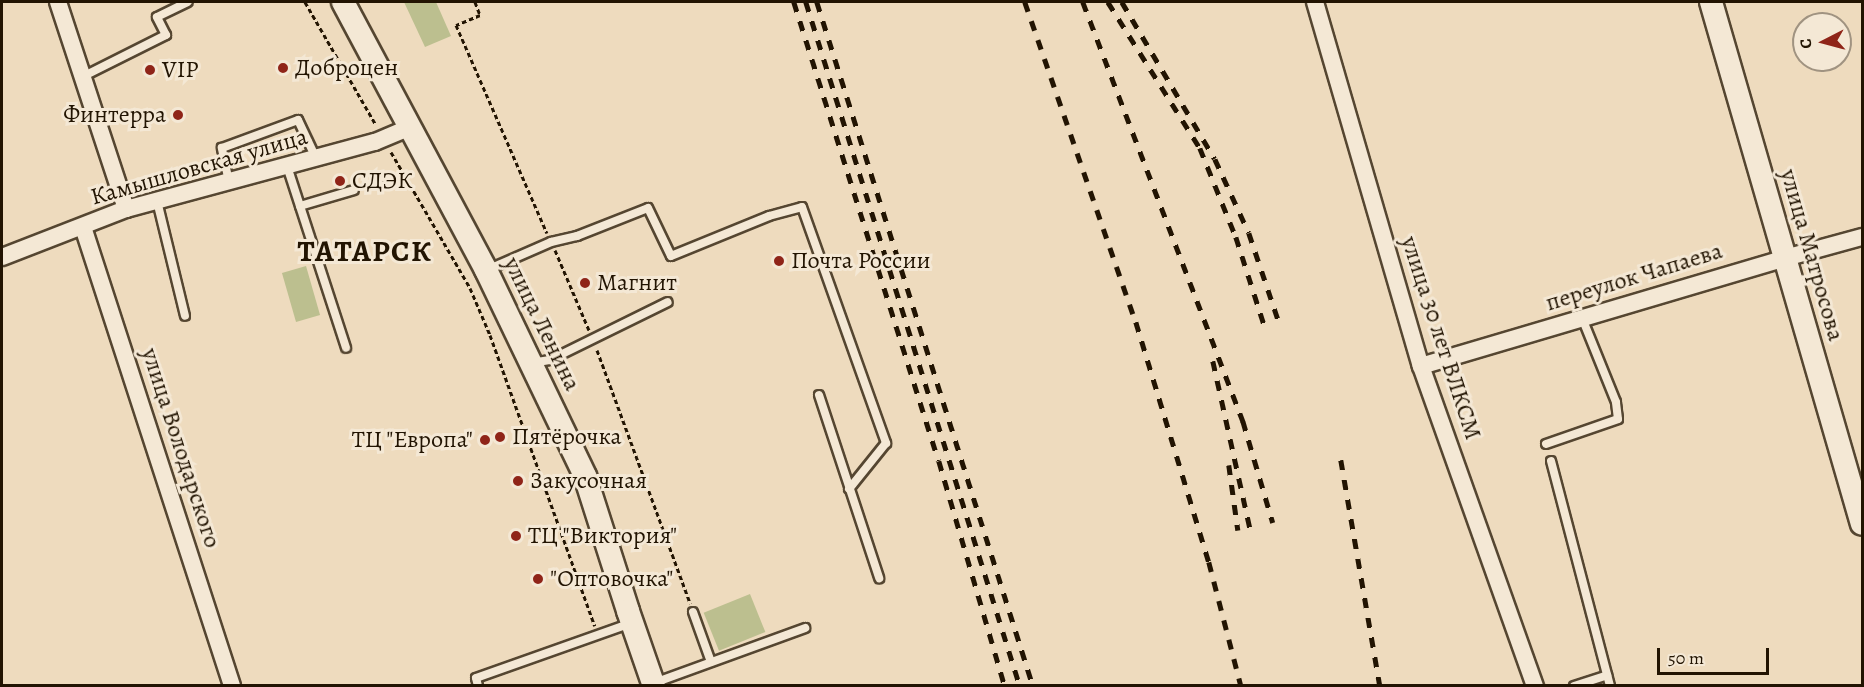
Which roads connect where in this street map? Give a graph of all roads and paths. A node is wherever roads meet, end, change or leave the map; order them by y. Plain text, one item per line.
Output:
1 (58, 2) edge
2 (188, 2) edge
3 (305, 2) edge
4 (343, 2) edge
5 (475, 2) edge
6 (1315, 2) edge
7 (1711, 2) edge
8 (82, 77) junction
9 (411, 127) junction
10 (383, 138) junction
11 (316, 158) junction
12 (287, 166) junction
13 (405, 176) junction
14 (229, 182) junction
15 (354, 190) joint
16 (157, 201) junction
17 (300, 206) junction
18 (126, 209) junction
19 (83, 226) junction
20 (1863, 237) edge
21 (551, 242) junction
22 (2, 257) edge
23 (1785, 258) junction
24 (486, 270) junction
25 (668, 302) dead end
26 (185, 316) dead end
27 (1582, 318) junction
28 (594, 340) junction
29 (346, 348) dead end
30 (531, 363) junction
31 (1421, 366) junction
32 (819, 395) dead end
33 (1546, 444) dead end
34 (1551, 461) dead end
35 (849, 489) junction
36 (1863, 524) edge
37 (879, 578) dead end
38 (693, 612) joint
39 (632, 622) junction
40 (805, 628) dead end
41 (599, 635) junction
42 (711, 662) junction
43 (1607, 675) junction
44 (654, 684) edge
45 (232, 686) edge
46 (478, 686) edge
47 (1535, 686) edge
48 (1574, 686) edge
49 (1610, 686) edge

1 - 8 street
2 - 8 lane
3 - 10 path
4 - 9 main road, улица Ленина
5 - 21 path
6 - 31 street, улица 30 лет ВЛКСМ
7 - 23 main road, улица Матросова
8 - 18 street
9 - 10 street, Камышловская улица
9 - 24 main road, улица Ленина
10 - 11 street, Камышловская улица
10 - 13 path
11 - 12 street, Камышловская улица
11 - 14 lane
12 - 14 street, Камышловская улица
12 - 17 lane
13 - 15 path
13 - 41 path
14 - 16 street, Камышловская улица
15 - 17 lane
16 - 18 street, Камышловская улица
16 - 26 lane
17 - 29 lane
18 - 19 street, Камышловская улица
19 - 22 street, Камышловская улица
19 - 45 street, улица Володарского
20 - 23 street, переулок Чапаева
21 - 24 lane
21 - 28 path
21 - 35 lane
23 - 27 street, переулок Чапаева
23 - 36 main road, улица Матросова
24 - 30 main road, улица Ленина
25 - 28 lane
27 - 31 street, переулок Чапаева
27 - 33 lane
28 - 30 lane
28 - 38 path
30 - 39 main road, улица Ленина
31 - 47 street, улица 30 лет ВЛКСМ
32 - 35 lane
34 - 43 lane
35 - 37 lane
38 - 42 lane
39 - 41 lane
39 - 44 main road, улица Ленина
40 - 42 lane
41 - 46 lane
42 - 44 lane
43 - 48 lane
43 - 49 lane

